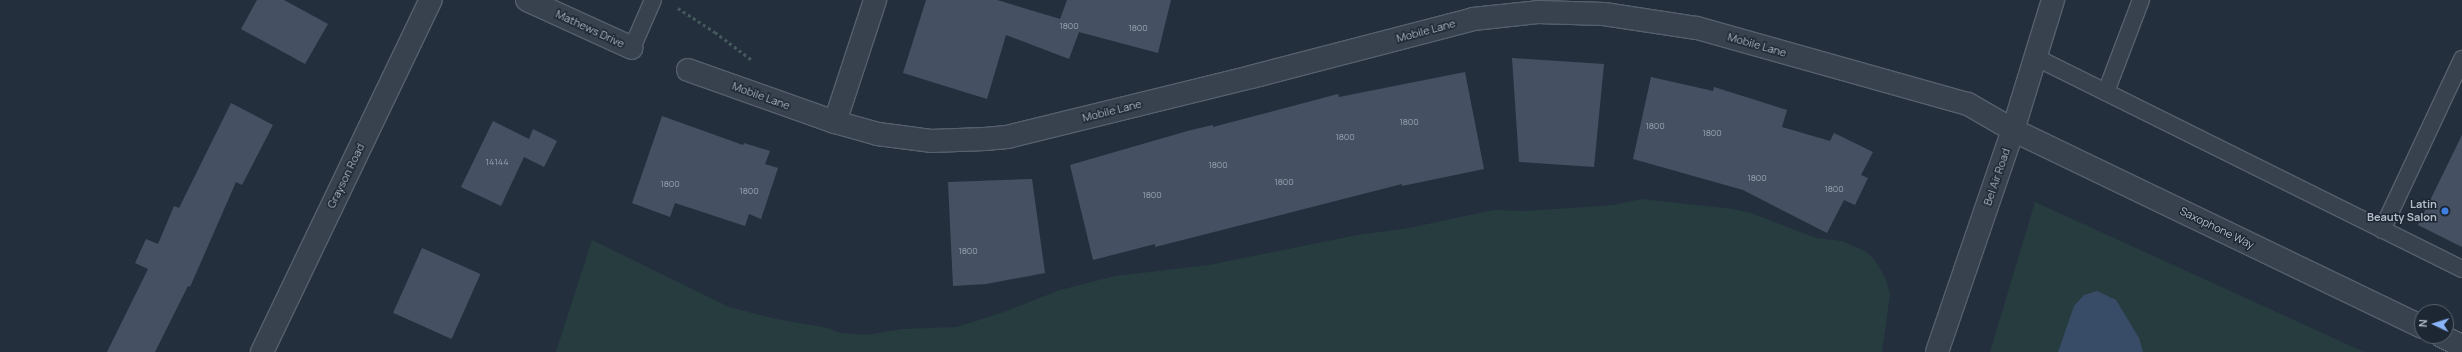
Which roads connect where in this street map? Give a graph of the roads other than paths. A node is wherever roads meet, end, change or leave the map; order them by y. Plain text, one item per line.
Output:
1 (431, 0) edge
2 (527, 0) edge
3 (874, 0) edge
4 (2053, 0) edge
5 (2142, 0) edge
6 (651, 5) edge
7 (632, 48) joint
8 (2035, 57) junction
9 (2462, 59) edge
10 (688, 70) dead end
11 (2106, 92) junction
12 (835, 122) junction
13 (2012, 130) junction
14 (2382, 230) junction
15 (2462, 269) edge
16 (2414, 323) edge
17 (262, 352) edge
18 (1937, 352) edge

1 - 17 street, Grayson Road
2 - 7 street, Mathews Drive
3 - 12 street
4 - 8 street, Bel Air Road
5 - 11 lane
6 - 7 lane
8 - 11 lane
8 - 13 street, Bel Air Road
9 - 14 lane
10 - 12 street, Mobile Lane
11 - 14 lane
12 - 13 street, Mobile Lane
13 - 16 street, Saxophone Way
13 - 18 street, Bel Air Road
14 - 15 lane

